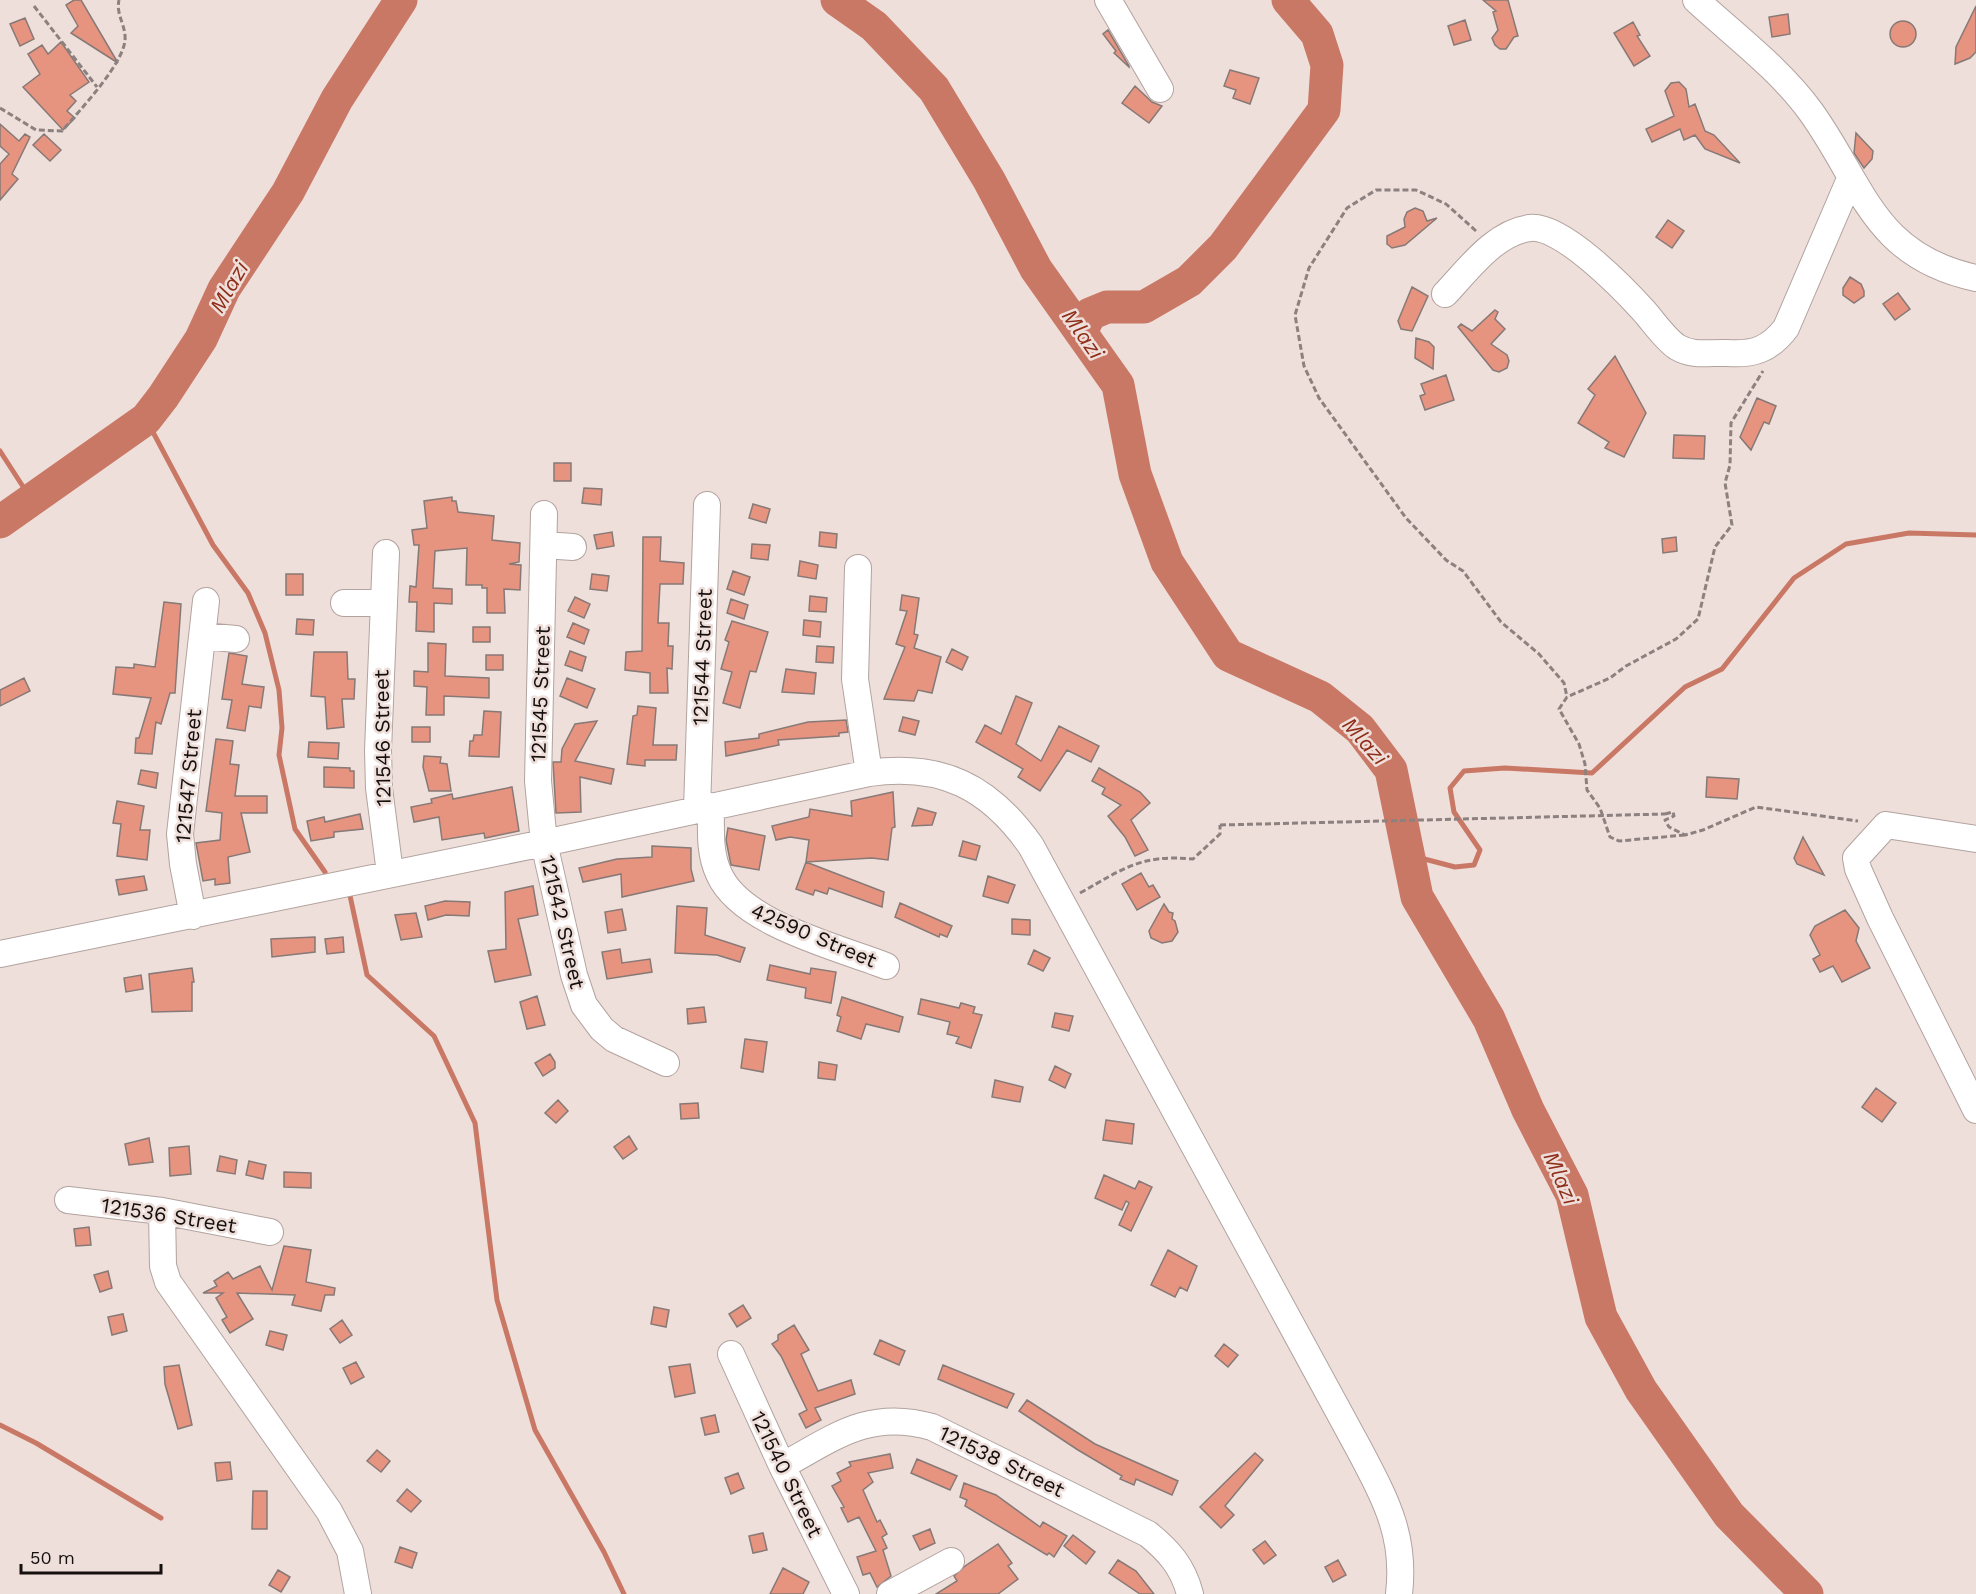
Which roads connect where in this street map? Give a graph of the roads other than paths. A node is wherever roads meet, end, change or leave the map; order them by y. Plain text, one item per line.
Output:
1 (1108, 0) edge
2 (1696, 0) edge
3 (1160, 89) dead end
4 (1850, 179) junction
5 (1976, 278) edge
6 (1445, 294) dead end
7 (707, 505) dead end
8 (544, 514) dead end
9 (544, 545) junction
10 (573, 547) dead end
11 (386, 553) dead end
12 (858, 568) dead end
13 (206, 601) dead end
14 (344, 603) dead end
15 (382, 603) junction
16 (203, 636) junction
17 (236, 639) dead end
18 (868, 773) junction
19 (704, 807) junction
20 (1976, 839) edge
21 (544, 843) junction
22 (390, 873) junction
23 (193, 916) junction
24 (0, 954) edge
25 (886, 966) dead end
26 (666, 1063) dead end
27 (1976, 1110) edge
28 (68, 1200) dead end
29 (162, 1211) junction
30 (270, 1232) dead end
31 (731, 1354) dead end
32 (782, 1466) junction
33 (951, 1561) dead end
34 (358, 1594) edge
35 (846, 1594) edge
36 (890, 1594) edge
37 (1190, 1594) edge
38 (1399, 1594) edge

1 - 3 street
2 - 4 street
4 - 5 street
4 - 6 street
7 - 19 street, 121544 Street
8 - 9 street, 121545 Street
9 - 10 street
9 - 21 street, 121545 Street
11 - 15 street, 121546 Street
12 - 18 street
13 - 16 street, 121547 Street
14 - 15 street
15 - 22 street, 121546 Street
16 - 17 street
16 - 23 street, 121547 Street
18 - 19 street
18 - 38 street
19 - 21 street
19 - 25 street, 42590 Street
20 - 27 street
21 - 22 street
21 - 26 street, 121542 Street
22 - 23 street
23 - 24 street
28 - 29 street, 121536 Street
29 - 30 street, 121536 Street
29 - 34 street
31 - 32 street, 121540 Street
32 - 35 street, 121540 Street
32 - 37 street, 121538 Street
33 - 36 street

